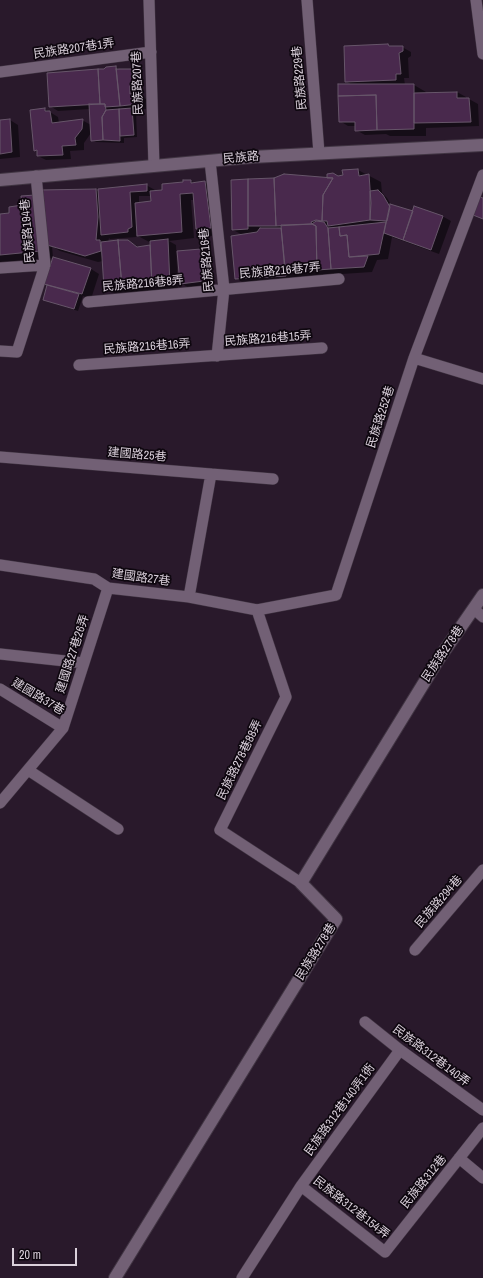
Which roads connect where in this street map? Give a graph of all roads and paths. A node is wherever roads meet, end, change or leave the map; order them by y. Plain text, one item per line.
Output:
1 (149, 0) edge
2 (307, 0) edge
3 (476, 0) edge
4 (151, 52) junction
5 (483, 54) edge
6 (0, 72) edge
7 (483, 145) edge
8 (319, 153) junction
9 (210, 161) junction
10 (154, 166) junction
11 (483, 175) edge
12 (36, 176) junction
13 (0, 180) edge
14 (45, 265) junction
15 (0, 268) edge
16 (339, 279) dead end
17 (224, 289) junction
18 (88, 302) dead end
19 (322, 348) dead end
20 (0, 351) edge
21 (216, 356) junction
22 (414, 358) junction
23 (79, 365) dead end
24 (483, 379) edge
25 (0, 456) edge
26 (211, 474) junction
27 (273, 479) dead end
28 (0, 565) edge
29 (108, 588) junction
30 (483, 595) edge
31 (189, 597) junction
32 (257, 610) junction
33 (478, 613) edge
34 (0, 654) edge
35 (84, 663) junction
36 (0, 689) edge
37 (63, 728) junction
38 (28, 770) junction
39 (0, 803) edge
40 (118, 829) dead end
41 (483, 870) edge
42 (300, 883) junction
43 (414, 950) dead end
44 (365, 1022) dead end
45 (400, 1050) junction
46 (483, 1110) edge
47 (483, 1128) edge
48 (459, 1158) junction
49 (483, 1178) edge
50 (301, 1186) junction
51 (384, 1252) joint
52 (115, 1278) edge
53 (242, 1278) edge

1 - 4 lane, 民族路207巷
2 - 8 lane, 民族路229巷
3 - 5 lane
4 - 6 lane, 民族路207巷1弄
4 - 10 lane, 民族路207巷
7 - 8 street, 民族路
8 - 9 street, 民族路
9 - 10 street, 民族路
9 - 17 lane, 民族路216巷
10 - 12 street, 民族路
11 - 22 lane, 民族路252巷
12 - 13 street, 民族路
12 - 14 lane, 民族路194巷
14 - 15 lane
14 - 20 lane, 民族路194巷
16 - 17 lane, 民族路216巷7弄
17 - 18 lane, 民族路216巷8弄
17 - 21 lane, 民族路216巷
19 - 21 lane, 民族路216巷15弄
21 - 23 lane, 民族路216巷16弄
22 - 24 lane
22 - 32 lane, 民族路252巷
25 - 26 lane, 建國路25巷
26 - 27 lane, 建國路25巷
26 - 31 lane
28 - 29 lane, 建國路27巷
29 - 31 lane, 建國路27巷
29 - 35 lane, 建國路27巷26弄
30 - 33 street, 民族路278巷
31 - 32 lane, 建國路27巷
32 - 42 lane, 民族路278巷88弄
33 - 42 street, 民族路278巷
34 - 35 lane
35 - 37 lane, 建國路27巷26弄
36 - 37 lane, 建國路37巷
37 - 38 lane
38 - 39 lane
38 - 40 lane
41 - 43 lane, 民族路294巷
42 - 52 street, 民族路278巷
44 - 45 lane, 民族路312巷140弄
45 - 46 lane, 民族路312巷140弄
45 - 50 lane, 民族路312巷140弄1衖
47 - 48 lane, 民族路312巷
48 - 49 lane
48 - 51 lane, 民族路312巷
50 - 51 lane, 民族路312巷154弄
50 - 53 lane, 民族路312巷140弄1衖

